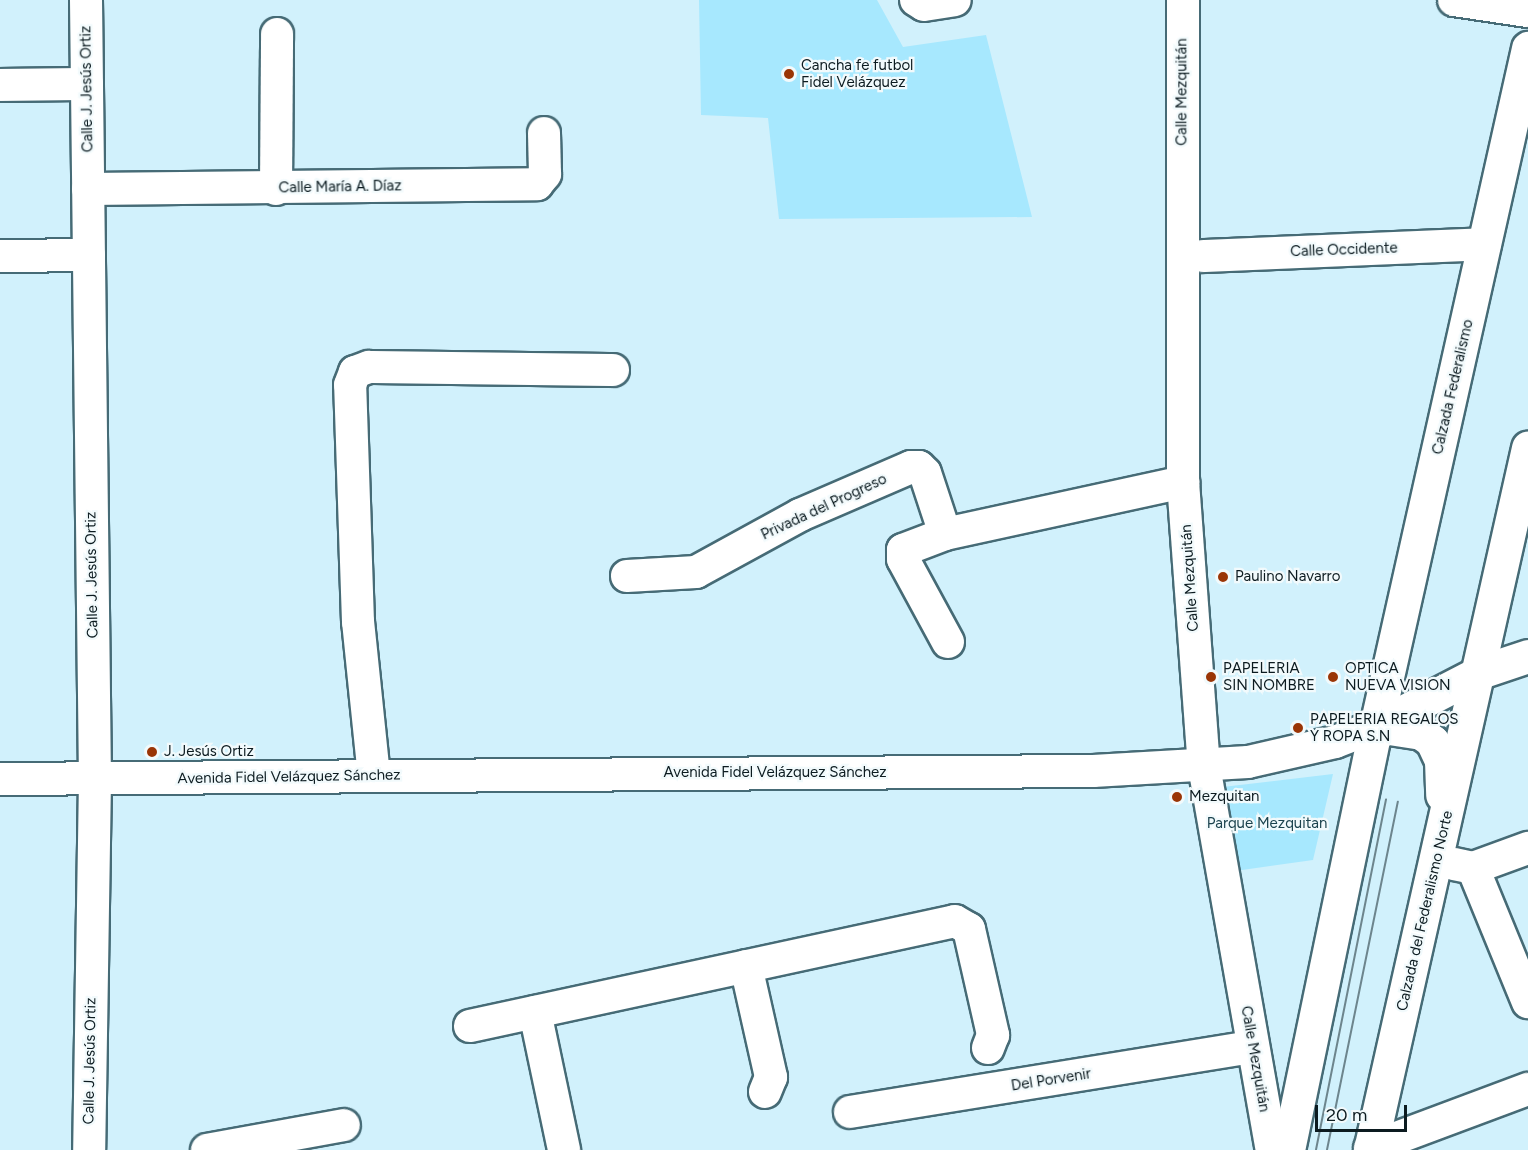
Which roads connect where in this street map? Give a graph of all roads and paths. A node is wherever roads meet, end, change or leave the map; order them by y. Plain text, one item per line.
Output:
1 (86, 0) edge
2 (955, 0) edge
3 (1183, 0) edge
4 (1454, 0) edge
5 (920, 3) edge
6 (1528, 11) edge
7 (277, 34) dead end
8 (1528, 48) edge
9 (87, 84) junction
10 (0, 85) edge
11 (544, 133) dead end
12 (88, 189) junction
13 (276, 189) junction
14 (1485, 244) junction
15 (89, 255) junction
16 (0, 256) edge
17 (1203, 256) dead end
18 (613, 370) dead end
19 (1528, 448) edge
20 (1183, 482) junction
21 (945, 534) junction
22 (627, 576) dead end
23 (948, 642) dead end
24 (1528, 656) edge
25 (1480, 672) junction
26 (1376, 726) junction
27 (1203, 766) junction
28 (374, 776) junction
29 (0, 779) edge
30 (95, 779) junction
31 (1441, 846) junction
32 (1528, 848) edge
33 (1473, 867) junction
34 (746, 966) junction
35 (1528, 1002) edge
36 (535, 1012) junction
37 (470, 1026) dead end
38 (1252, 1047) junction
39 (987, 1048) dead end
40 (1528, 1089) edge
41 (765, 1092) dead end
42 (850, 1112) dead end
43 (344, 1125) dead end
44 (1370, 1149) edge
45 (89, 1150) edge
46 (207, 1150) edge
47 (564, 1150) edge
48 (1272, 1150) edge
49 (1288, 1150) edge

1 - 9 street, Calle J. Jesús Ortiz
2 - 5 street
3 - 20 street, Calle Mezquitán
4 - 6 street
7 - 13 street
8 - 14 main road, Calzada Federalismo
9 - 10 street
9 - 12 street, Calle J. Jesús Ortiz
11 - 13 street, Calle María A. Díaz
12 - 13 street, Calle María A. Díaz
12 - 15 street, Calle J. Jesús Ortiz
14 - 17 street, Calle Occidente
14 - 26 main road, Calzada Federalismo
15 - 16 street
15 - 30 street, Calle J. Jesús Ortiz
18 - 28 street
19 - 25 main road
20 - 21 street
20 - 27 street, Calle Mezquitán
21 - 22 street, Privada del Progreso
21 - 23 street
24 - 25 main road, Avenida Fidel Velázquez Sánchez
25 - 26 main road, Avenida Fidel Velázquez Sánchez
25 - 31 main road, Calzada del Federalismo Norte
26 - 27 street, Avenida Fidel Velázquez Sánchez
26 - 31 main road
26 - 49 main road
27 - 28 street, Avenida Fidel Velázquez Sánchez
27 - 38 street, Calle Mezquitán
28 - 30 street, Avenida Fidel Velázquez Sánchez
29 - 30 street, Avenida Fidel Velázquez Sánchez
30 - 45 street, Calle J. Jesús Ortiz
31 - 33 street
31 - 44 main road, Calzada del Federalismo Norte
32 - 33 street
33 - 35 street
34 - 36 street
34 - 39 street
34 - 41 street
36 - 37 street
36 - 47 street
38 - 42 street, Del Porvenir
38 - 48 street, Calle Mezquitán
40 - 44 street
43 - 46 street

